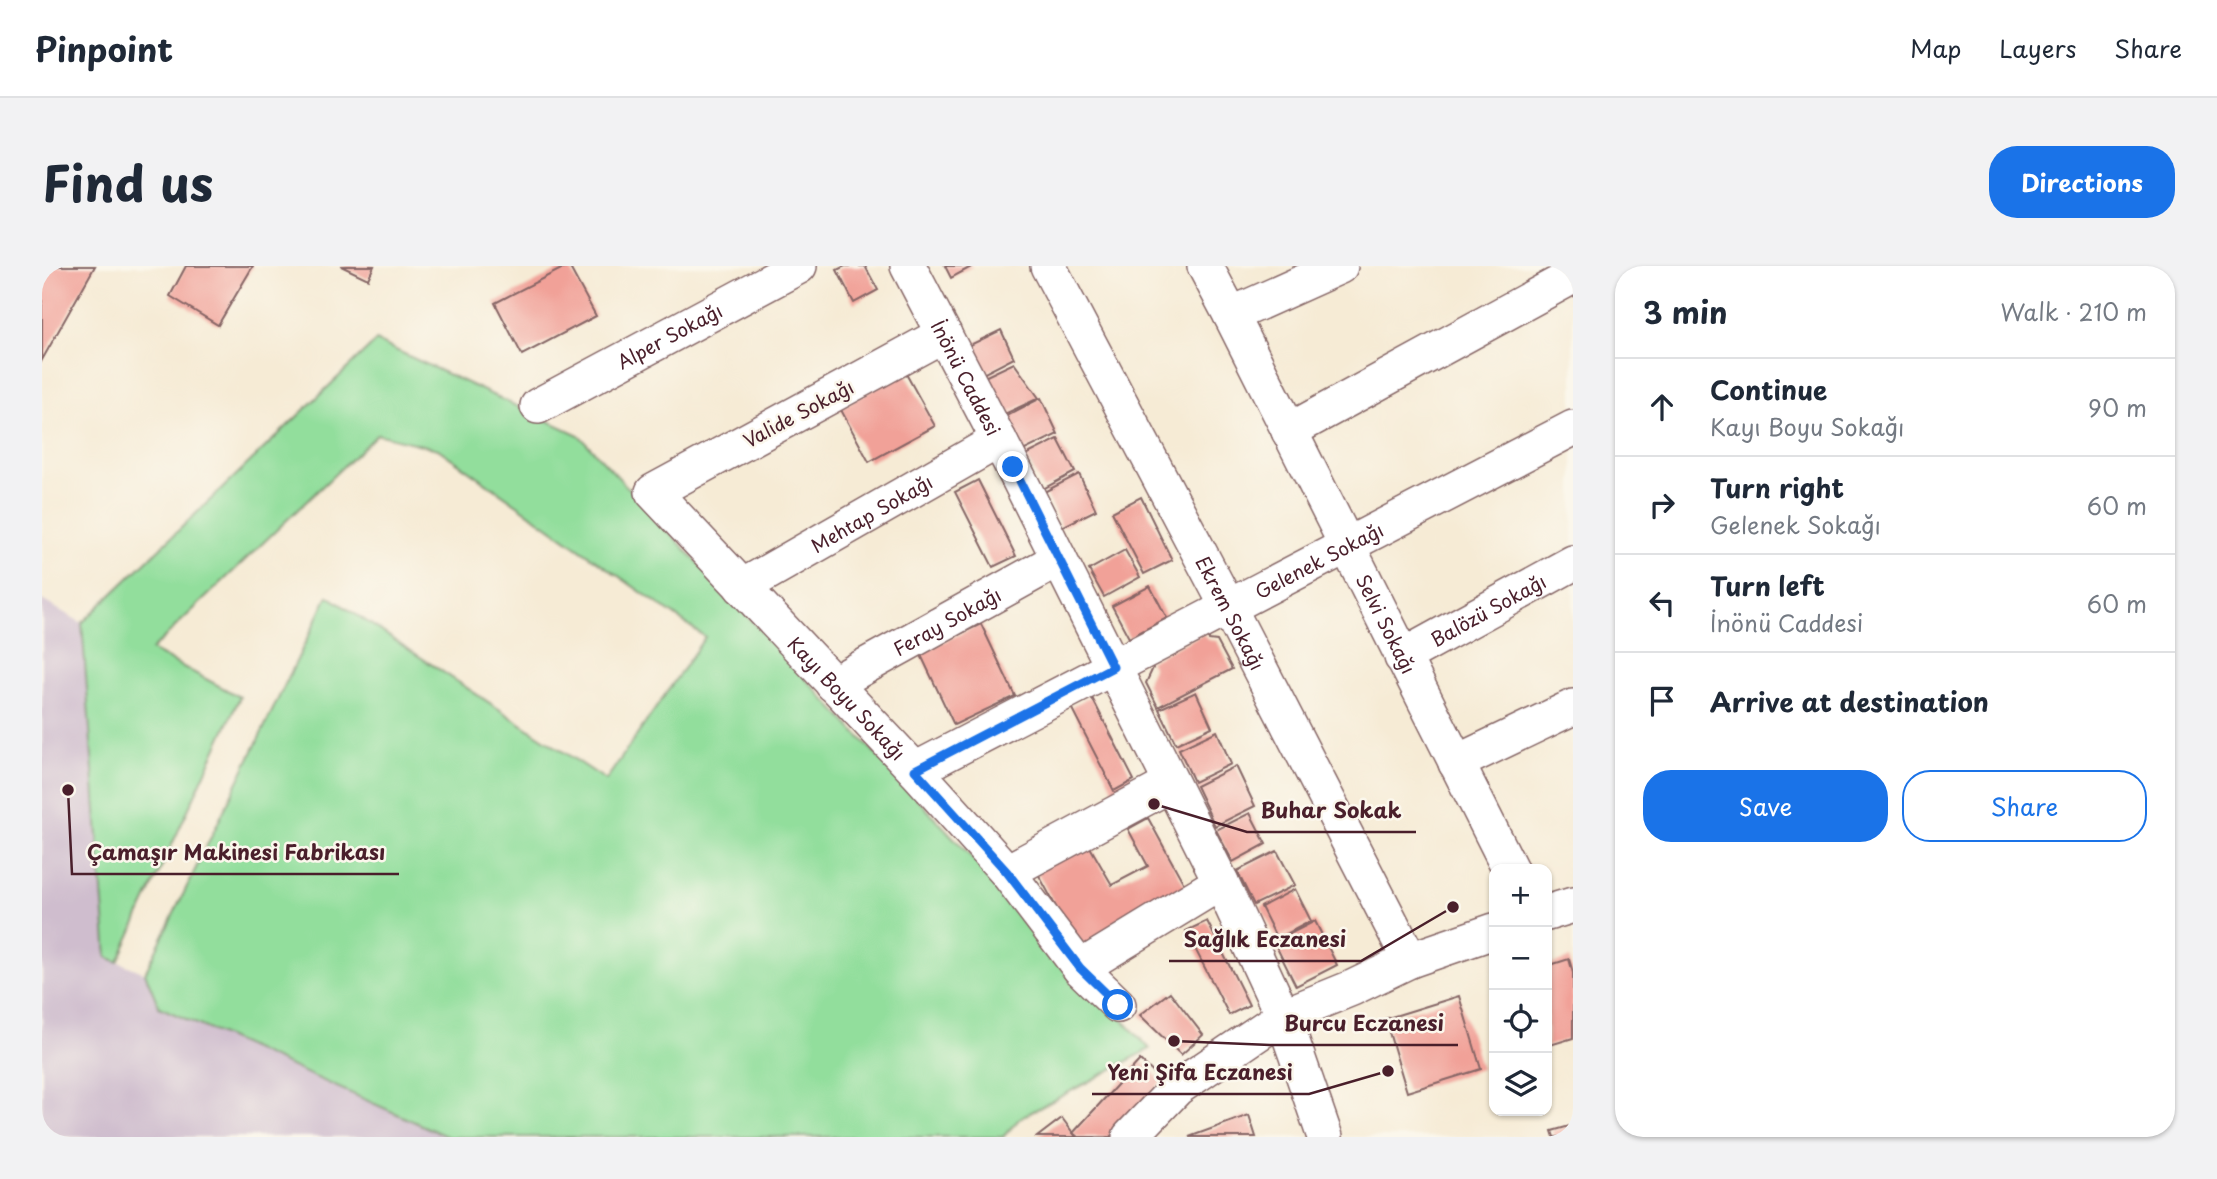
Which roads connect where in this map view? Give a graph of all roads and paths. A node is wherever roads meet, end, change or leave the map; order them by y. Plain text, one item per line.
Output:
1 (799, 266) edge
2 (908, 266) edge
3 (1048, 266) edge
4 (1205, 266) edge
5 (1340, 266) edge
6 (1573, 276) edge
7 (1231, 315) junction
8 (944, 334) junction
9 (538, 406) dead end
10 (1573, 428) edge
11 (1289, 431) junction
12 (999, 440) junction
13 (653, 492) joint
14 (1346, 546) junction
15 (1059, 559) junction
16 (1573, 564) edge
17 (742, 587) junction
18 (1228, 607) junction
19 (1402, 657) junction
20 (1113, 667) junction
21 (833, 684) junction
22 (1573, 707) edge
23 (1456, 763) junction
24 (915, 770) junction
25 (1171, 783) junction
26 (1507, 864) edge
27 (1007, 872) junction
28 (1221, 882) junction
29 (1573, 905) edge
30 (1552, 911) edge
31 (1489, 933) edge
32 (1410, 960) junction
33 (1080, 968) junction
34 (1118, 1005) dead end
35 (1283, 1016) junction
36 (1130, 1137) edge
37 (1325, 1137) edge

1 - 9 street, Alper Sokağı
2 - 8 street, İnönü Caddesi
3 - 18 street, Ekrem Sokağı
4 - 7 street, Selvi Sokağı
5 - 7 street
6 - 11 street
7 - 11 street, Selvi Sokağı
8 - 12 street, İnönü Caddesi
8 - 13 street, Valide Sokağı
10 - 14 street, Gelenek Sokağı
11 - 14 street, Selvi Sokağı
12 - 15 street, İnönü Caddesi
12 - 17 street, Mehtap Sokağı
13 - 17 street, Kayı Boyu Sokağı
14 - 18 street, Gelenek Sokağı
14 - 19 street, Selvi Sokağı
15 - 20 street, İnönü Caddesi
15 - 21 street, Feray Sokağı
16 - 19 street, Balözü Sokağı
17 - 21 street, Kayı Boyu Sokağı
18 - 20 street, Gelenek Sokağı
18 - 32 street, Ekrem Sokağı
19 - 23 street, Selvi Sokağı
20 - 24 street, Gelenek Sokağı
20 - 25 street, İnönü Caddesi
21 - 24 street, Kayı Boyu Sokağı
22 - 23 street
23 - 26 street, Selvi Sokağı
24 - 27 street, Kayı Boyu Sokağı
25 - 27 street
25 - 28 street, İnönü Caddesi
27 - 33 street, Kayı Boyu Sokağı
28 - 33 street
28 - 35 street, İnönü Caddesi
29 - 30 street
31 - 32 street
32 - 35 street
33 - 34 street, Kayı Boyu Sokağı
35 - 36 street
35 - 37 street, İnönü Caddesi

